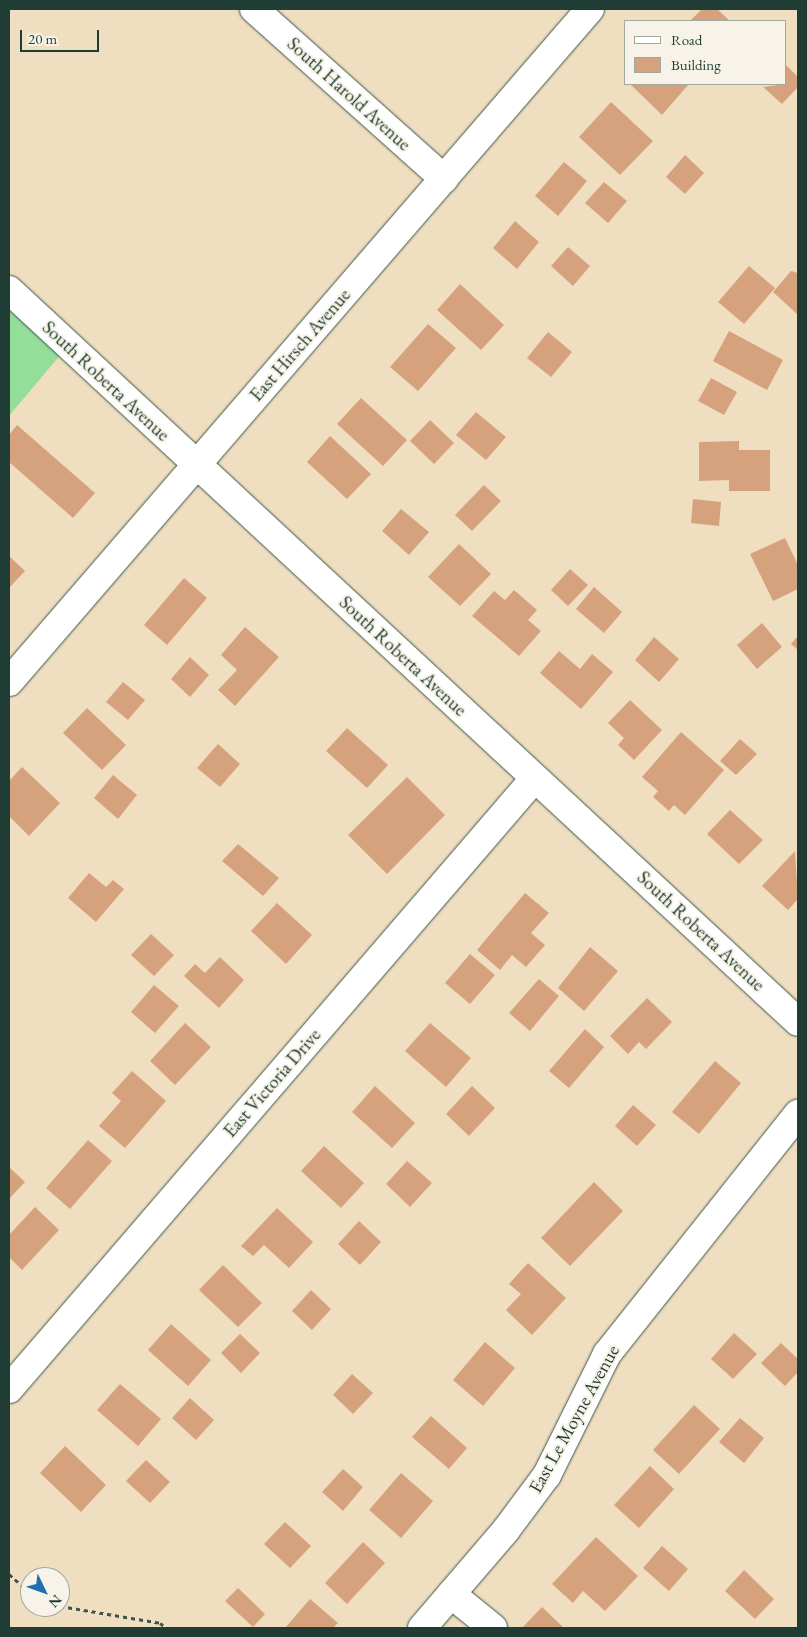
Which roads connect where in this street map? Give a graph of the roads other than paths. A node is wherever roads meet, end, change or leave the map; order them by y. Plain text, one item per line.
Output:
1 (254, 9) edge
2 (590, 9) edge
3 (444, 179) junction
4 (9, 290) edge
5 (197, 464) junction
6 (9, 682) edge
7 (535, 778) junction
8 (798, 1022) edge
9 (798, 1114) edge
10 (9, 1389) edge
11 (451, 1594) junction
12 (422, 1628) edge
13 (492, 1628) edge

1 - 3 street, South Harold Avenue
2 - 3 street, East Hirsch Avenue
3 - 5 street, East Hirsch Avenue
4 - 5 street, South Roberta Avenue
5 - 6 street, East Hirsch Avenue
5 - 7 street, South Roberta Avenue
7 - 8 street, South Roberta Avenue
7 - 10 street, East Victoria Drive
9 - 11 street, East Le Moyne Avenue
11 - 12 street, East Le Moyne Avenue
11 - 13 street

